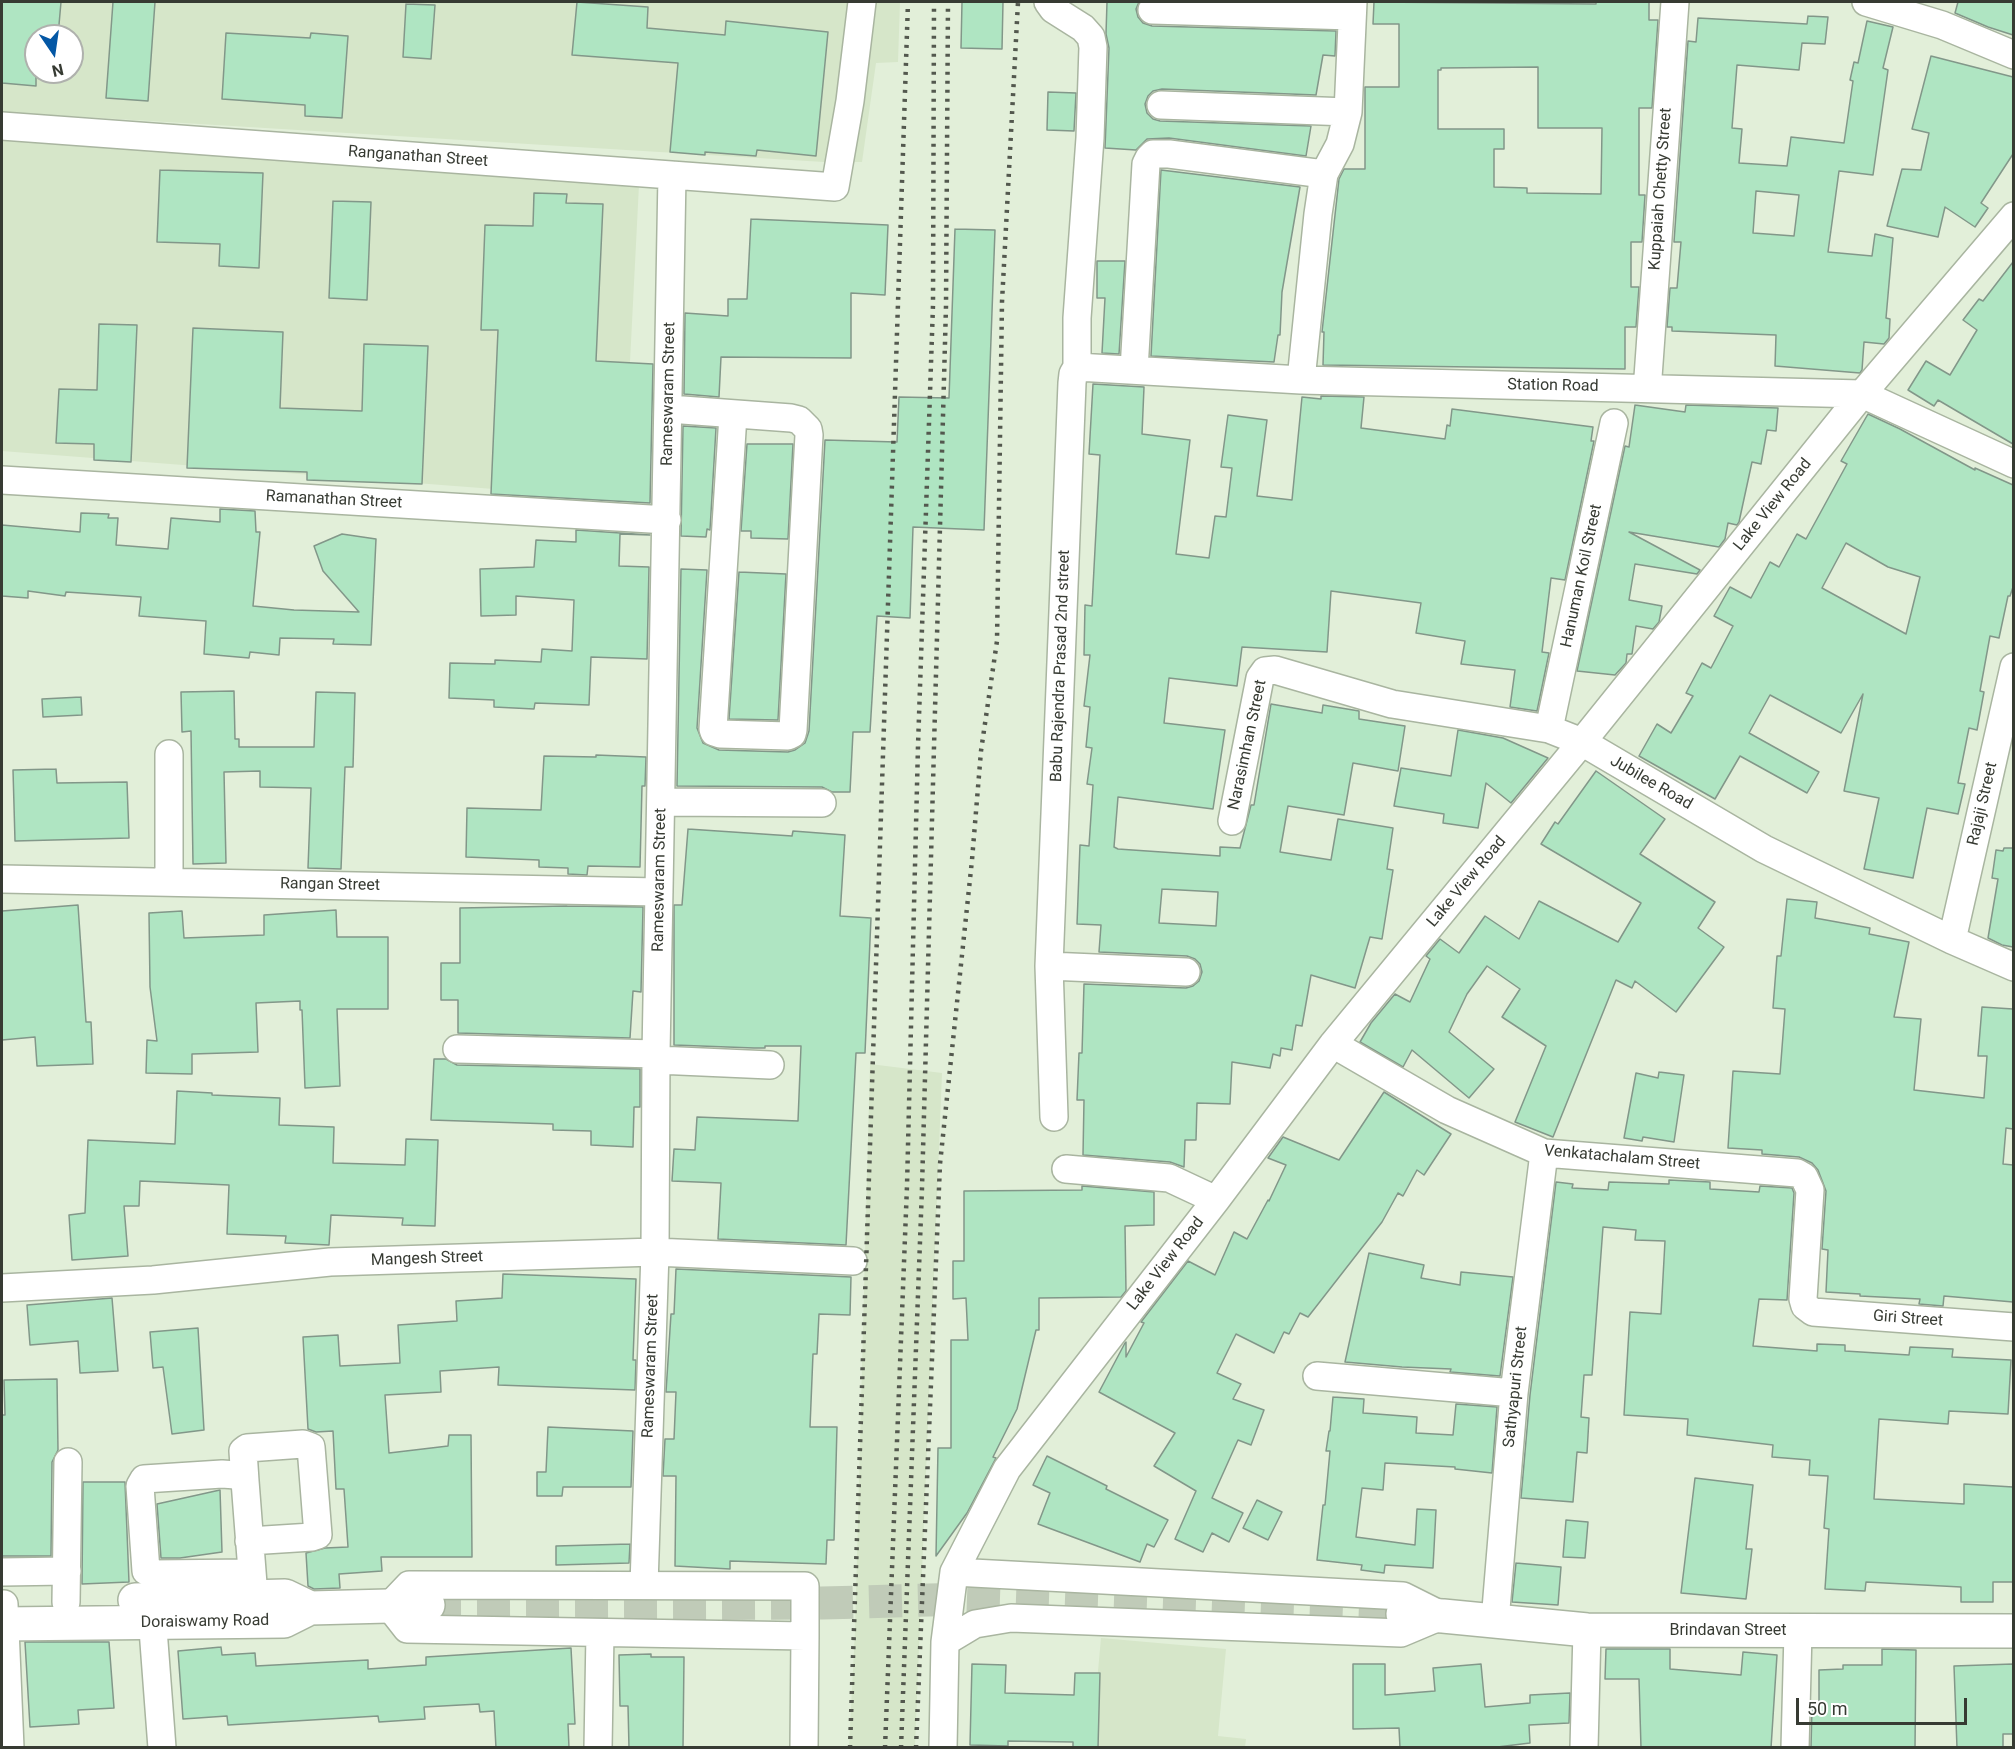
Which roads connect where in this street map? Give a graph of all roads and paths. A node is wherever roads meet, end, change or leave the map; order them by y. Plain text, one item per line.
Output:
1 (862, 2) edge
2 (1048, 2) edge
3 (1675, 2) edge
4 (1866, 2) edge
5 (1352, 9) edge
6 (1152, 10) dead end
7 (1943, 13) edge
8 (2013, 55) edge
9 (1161, 105) dead end
10 (1348, 112) junction
11 (2, 126) edge
12 (1324, 174) junction
13 (672, 175) junction
14 (2013, 216) edge
15 (1077, 367) junction
16 (1134, 370) junction
17 (1648, 377) dead end
18 (1301, 380) junction
19 (1862, 394) junction
20 (669, 409) junction
21 (733, 415) junction
22 (1614, 423) dead end
23 (2013, 464) edge
24 (2, 480) edge
25 (667, 520) junction
26 (2013, 668) edge
27 (1264, 670) joint
28 (1549, 729) junction
29 (1582, 742) junction
30 (169, 754) dead end
31 (661, 802) junction
32 (822, 803) dead end
33 (1232, 821) dead end
34 (2, 879) edge
35 (169, 881) junction
36 (659, 892) junction
37 (1952, 940) junction
38 (1049, 966) junction
39 (2013, 967) edge
40 (1186, 972) dead end
41 (1333, 1044) junction
42 (457, 1049) dead end
43 (656, 1057) junction
44 (770, 1065) dead end
45 (1054, 1117) dead end
46 (1544, 1154) junction
47 (1066, 1169) dead end
48 (1216, 1200) junction
49 (655, 1252) junction
50 (853, 1261) dead end
51 (2, 1288) edge
52 (1805, 1306) joint
53 (2013, 1327) edge
54 (1317, 1376) dead end
55 (1514, 1393) junction
56 (68, 1462) dead end
57 (245, 1481) junction
58 (249, 1541) junction
59 (954, 1572) junction
60 (253, 1585) junction
61 (644, 1585) junction
62 (67, 1586) junction
63 (3, 1605) edge
64 (428, 1605) tunnel mouth
65 (389, 1606) junction
66 (310, 1608) junction
67 (1403, 1614) tunnel mouth
68 (1443, 1616) junction
69 (1495, 1621) junction
70 (151, 1622) junction
71 (1587, 1630) junction
72 (2013, 1631) edge
73 (1797, 1632) junction
74 (600, 1633) junction
75 (805, 1636) junction
76 (945, 1642) junction
77 (10, 1748) edge
78 (162, 1748) edge
79 (598, 1748) edge
80 (804, 1748) edge
81 (943, 1748) edge
82 (1584, 1748) edge
83 (1795, 1748) edge

1 - 13 street, Ranganathan Street
2 - 15 street, Babu Rajendra Prasad 2nd street
3 - 17 street, Kuppaiah Chetty Street
4 - 7 street
5 - 6 street
5 - 10 street
7 - 8 street
9 - 10 street
10 - 12 street
11 - 13 street, Ranganathan Street
12 - 16 street
12 - 18 street
13 - 20 street, Rameswaram Street
14 - 19 street, Lake View Road
15 - 16 street, Station Road
15 - 38 street, Babu Rajendra Prasad 2nd street
16 - 18 street, Station Road
18 - 19 street, Station Road
19 - 23 street, Station Road
19 - 29 street, Lake View Road
20 - 21 street
20 - 25 street, Rameswaram Street
21 - 21 street
22 - 28 street, Hanuman Koil Street
24 - 25 street, Ramanathan Street
25 - 31 street, Rameswaram Street
26 - 37 street, Rajaji Street
27 - 28 street, Jubilee Road
27 - 33 street, Narasimhan Street
28 - 29 street, Jubilee Road
29 - 37 street, Jubilee Road
29 - 41 street, Lake View Road
30 - 35 street
31 - 32 street
31 - 36 street, Rameswaram Street
34 - 35 street, Rangan Street
35 - 36 street, Rangan Street
36 - 43 street, Rameswaram Street
37 - 39 street, Jubilee Road
38 - 40 street
38 - 45 street, Babu Rajendra Prasad 2nd street
41 - 46 street, Venkatachalam Street
41 - 48 street, Lake View Road
42 - 43 street
43 - 44 street
43 - 49 street, Rameswaram Street
46 - 52 street, Venkatachalam Street
46 - 55 street, Sathyapuri Street
47 - 48 street
48 - 59 street, Lake View Road
49 - 50 street, Mangesh Street
49 - 51 street, Mangesh Street
49 - 61 street, Rameswaram Street
52 - 53 street, Giri Street
54 - 55 street
55 - 69 street, Sathyapuri Street
56 - 62 street
57 - 58 street
57 - 58 street
57 - 60 street
58 - 60 street
59 - 68 street
59 - 76 street, Lake View Road
60 - 62 main road, Doraiswamy Road
60 - 66 main road, Doraiswamy Road
61 - 65 street
61 - 75 street
62 - 63 main road, Doraiswamy Road
63 - 70 main road, Doraiswamy Road
63 - 77 street
64 - 65 main road
65 - 66 main road
65 - 74 street
66 - 70 main road, Doraiswamy Road
67 - 68 main road, Brindavan Street
68 - 69 main road, Brindavan Street
68 - 76 street
69 - 71 main road, Brindavan Street
70 - 78 street
71 - 73 main road, Brindavan Street
71 - 82 street
72 - 73 main road, Brindavan Street
73 - 83 street
74 - 75 street
74 - 79 street
75 - 80 street
76 - 81 street, Lake View Road

